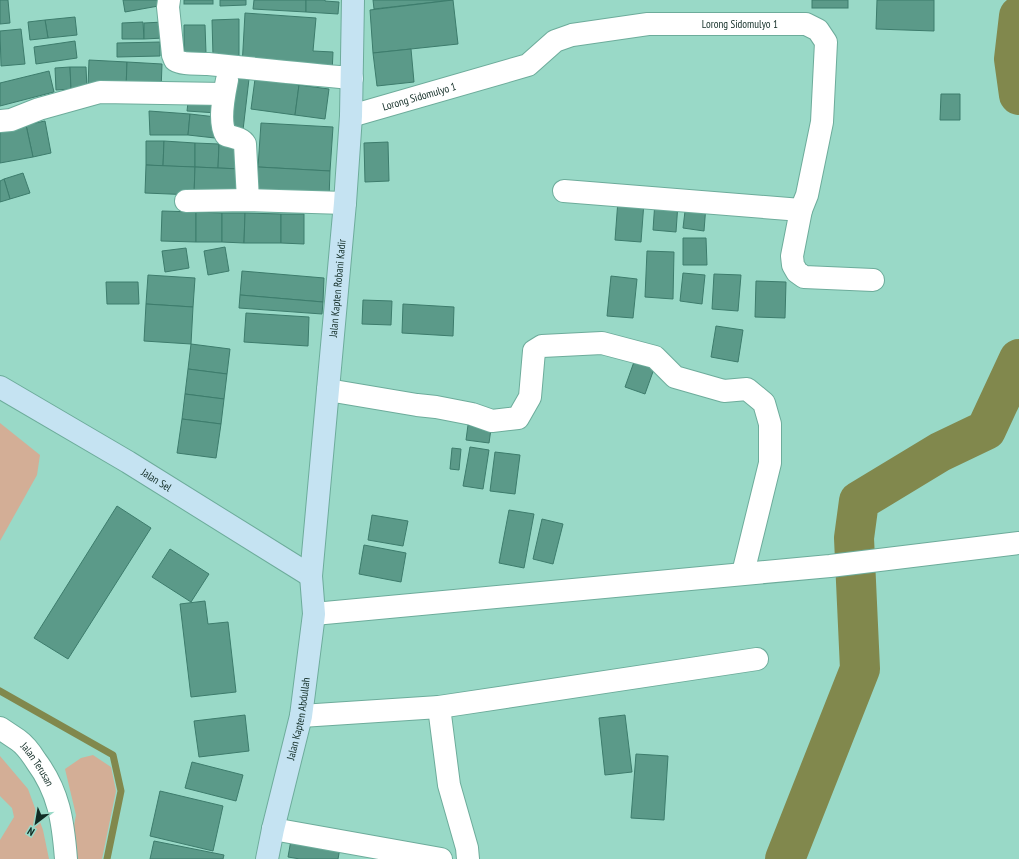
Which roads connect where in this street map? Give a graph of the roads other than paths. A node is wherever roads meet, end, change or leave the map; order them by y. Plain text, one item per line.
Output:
1 (169, 0) edge
2 (353, 0) edge
3 (182, 62) junction
4 (231, 67) junction
5 (352, 78) junction
6 (181, 93) junction
7 (224, 94) junction
8 (351, 116) junction
9 (0, 121) edge
10 (564, 191) dead end
11 (248, 200) junction
12 (186, 201) dead end
13 (345, 203) junction
14 (801, 210) junction
15 (873, 280) dead end
16 (0, 387) edge
17 (328, 390) junction
18 (1019, 543) edge
19 (743, 573) junction
20 (311, 576) junction
21 (314, 614) junction
22 (757, 659) dead end
23 (439, 707) junction
24 (302, 716) junction
25 (0, 728) edge
26 (273, 829) junction
27 (66, 859) edge
28 (267, 859) edge
29 (441, 859) edge
30 (468, 859) edge

1 - 3 street
2 - 5 main road, Jalan Kapten Robani Kadir
3 - 4 street
3 - 6 street
4 - 5 street
4 - 7 street
5 - 8 main road, Jalan Kapten Robani Kadir
6 - 7 street
6 - 9 street
7 - 11 street
8 - 13 main road, Jalan Kapten Robani Kadir
8 - 14 street, Lorong Sidomulyo 1
10 - 14 street
11 - 12 street
11 - 13 street
13 - 17 main road, Jalan Kapten Robani Kadir
14 - 15 street, Lorong Sidomulyo 1
16 - 20 main road, Jalan Sel
17 - 19 street
17 - 20 main road, Jalan Kapten Robani Kadir
18 - 19 street
19 - 21 street
20 - 21 main road, Jalan Kapten Abdullah
21 - 24 main road, Jalan Kapten Abdullah
22 - 23 street
23 - 24 street
23 - 30 street
24 - 26 main road, Jalan Kapten Abdullah
25 - 27 street, Jalan Terusan
26 - 28 main road, Jalan Kapten Abdullah
26 - 29 street

